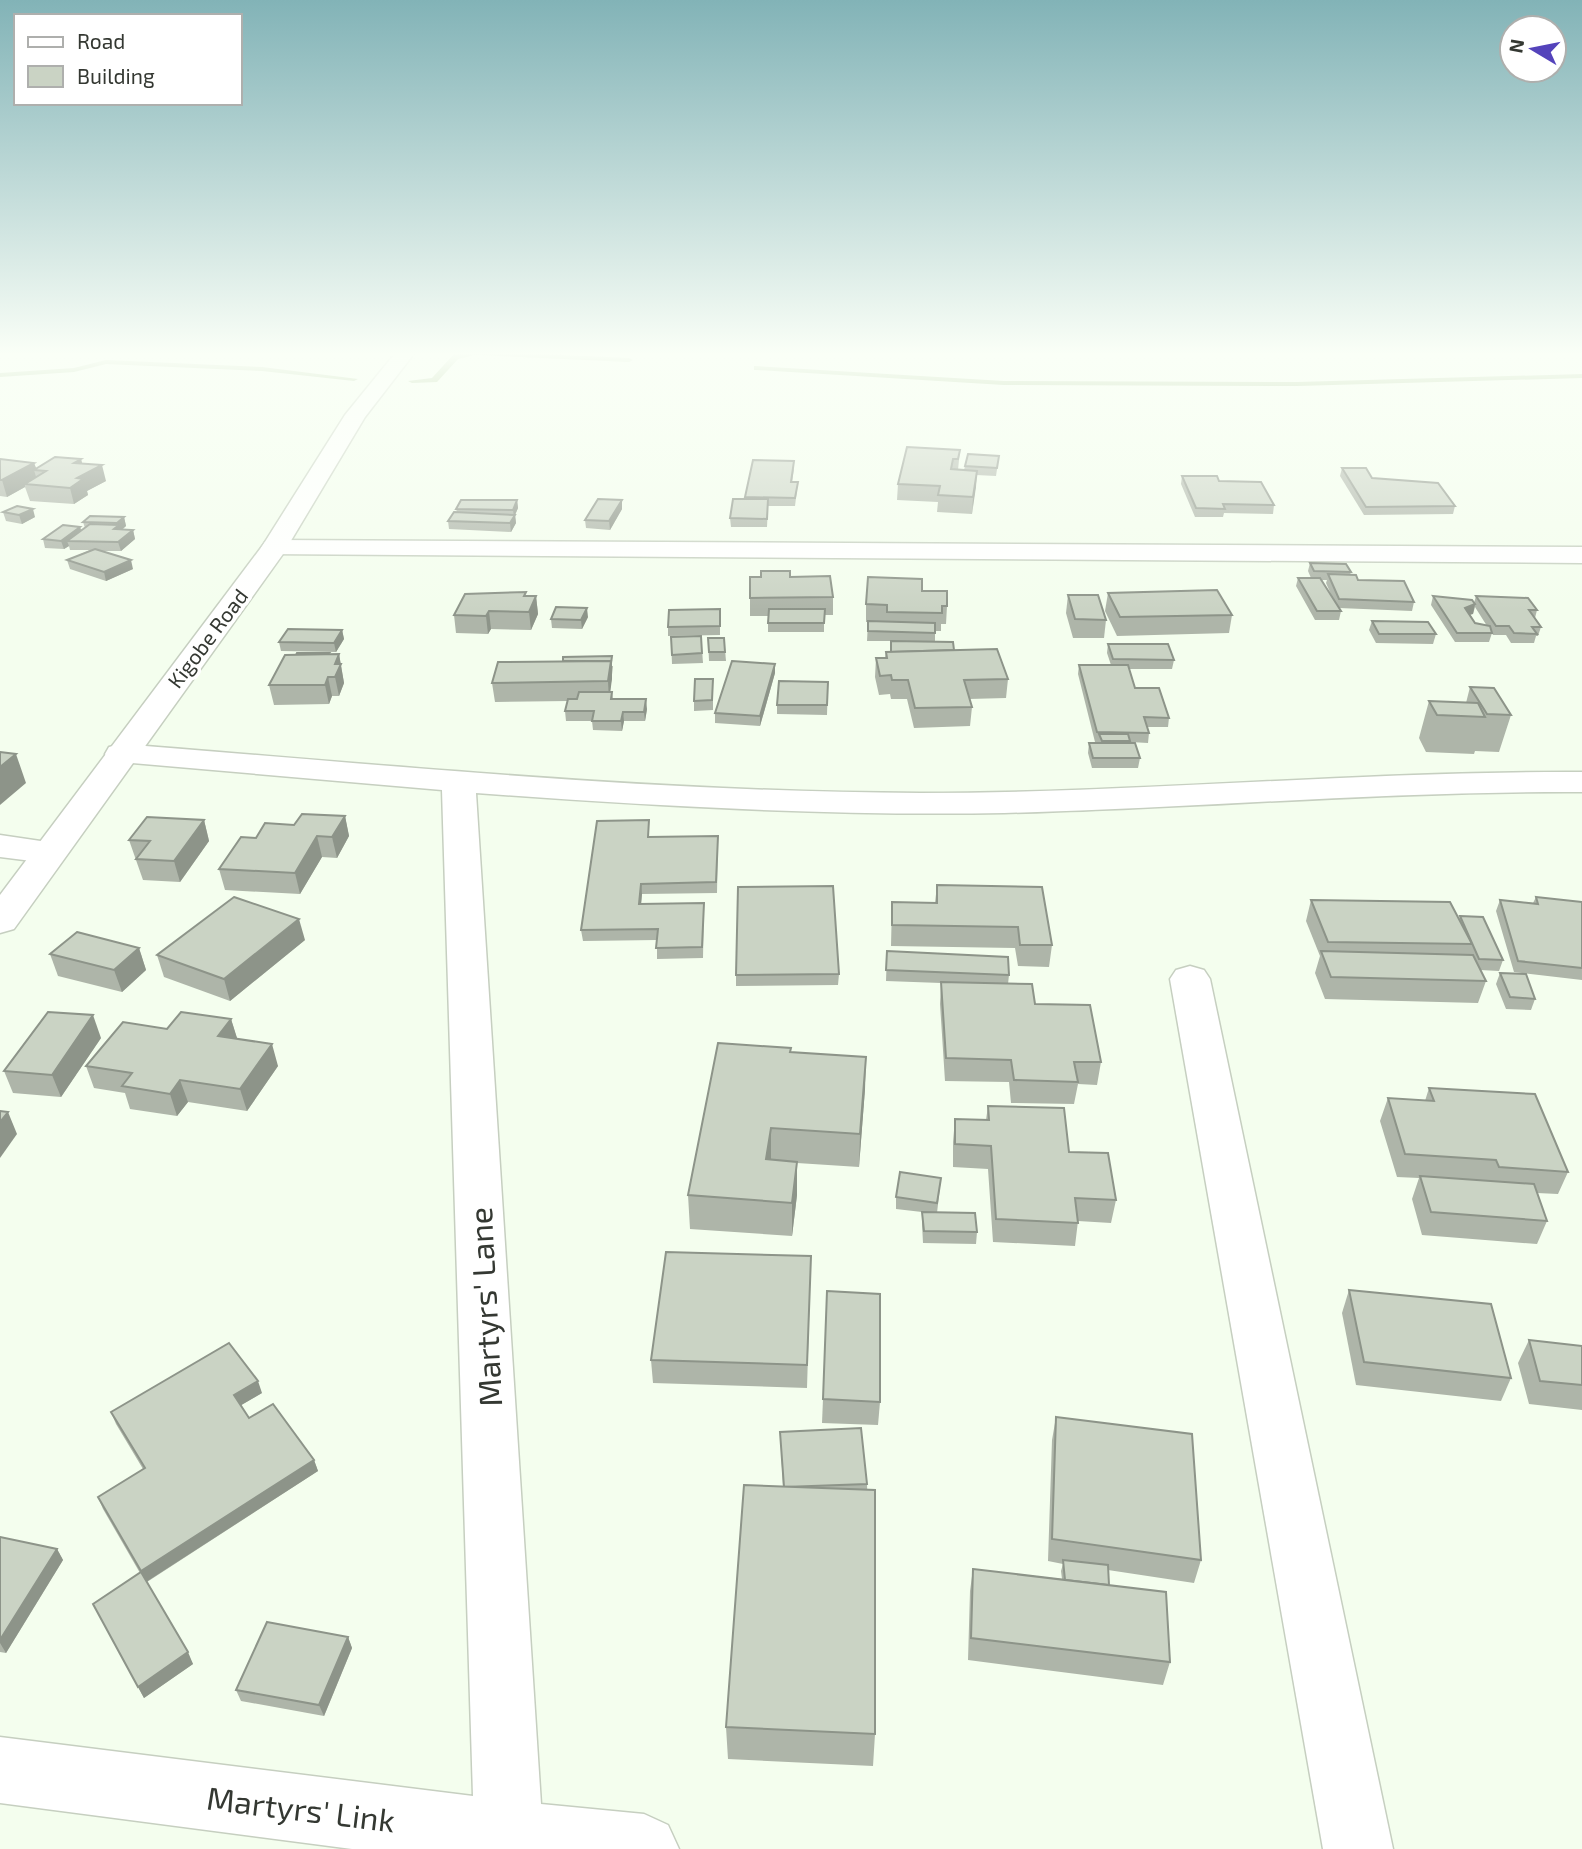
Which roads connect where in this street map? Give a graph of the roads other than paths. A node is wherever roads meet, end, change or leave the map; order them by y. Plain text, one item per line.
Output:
1 (342, 437) edge
2 (274, 548) junction
3 (1582, 555) edge
4 (121, 754) junction
5 (458, 779) junction
6 (1582, 782) edge
7 (0, 846) edge
8 (48, 852) junction
9 (0, 921) edge
10 (1190, 979) dead end
11 (0, 1770) edge
12 (509, 1835) junction
13 (608, 1848) edge
14 (1358, 1849) edge

1 - 2 street, Kigobe Road
2 - 3 street
2 - 4 street, Kigobe Road
4 - 5 street
4 - 8 street, Kigobe Road
5 - 6 street
5 - 12 street, Martyrs' Lane
7 - 8 street
8 - 9 street, Kigobe Road
10 - 14 street
11 - 12 street, Martyrs' Link
12 - 13 street, Martyrs' Link

